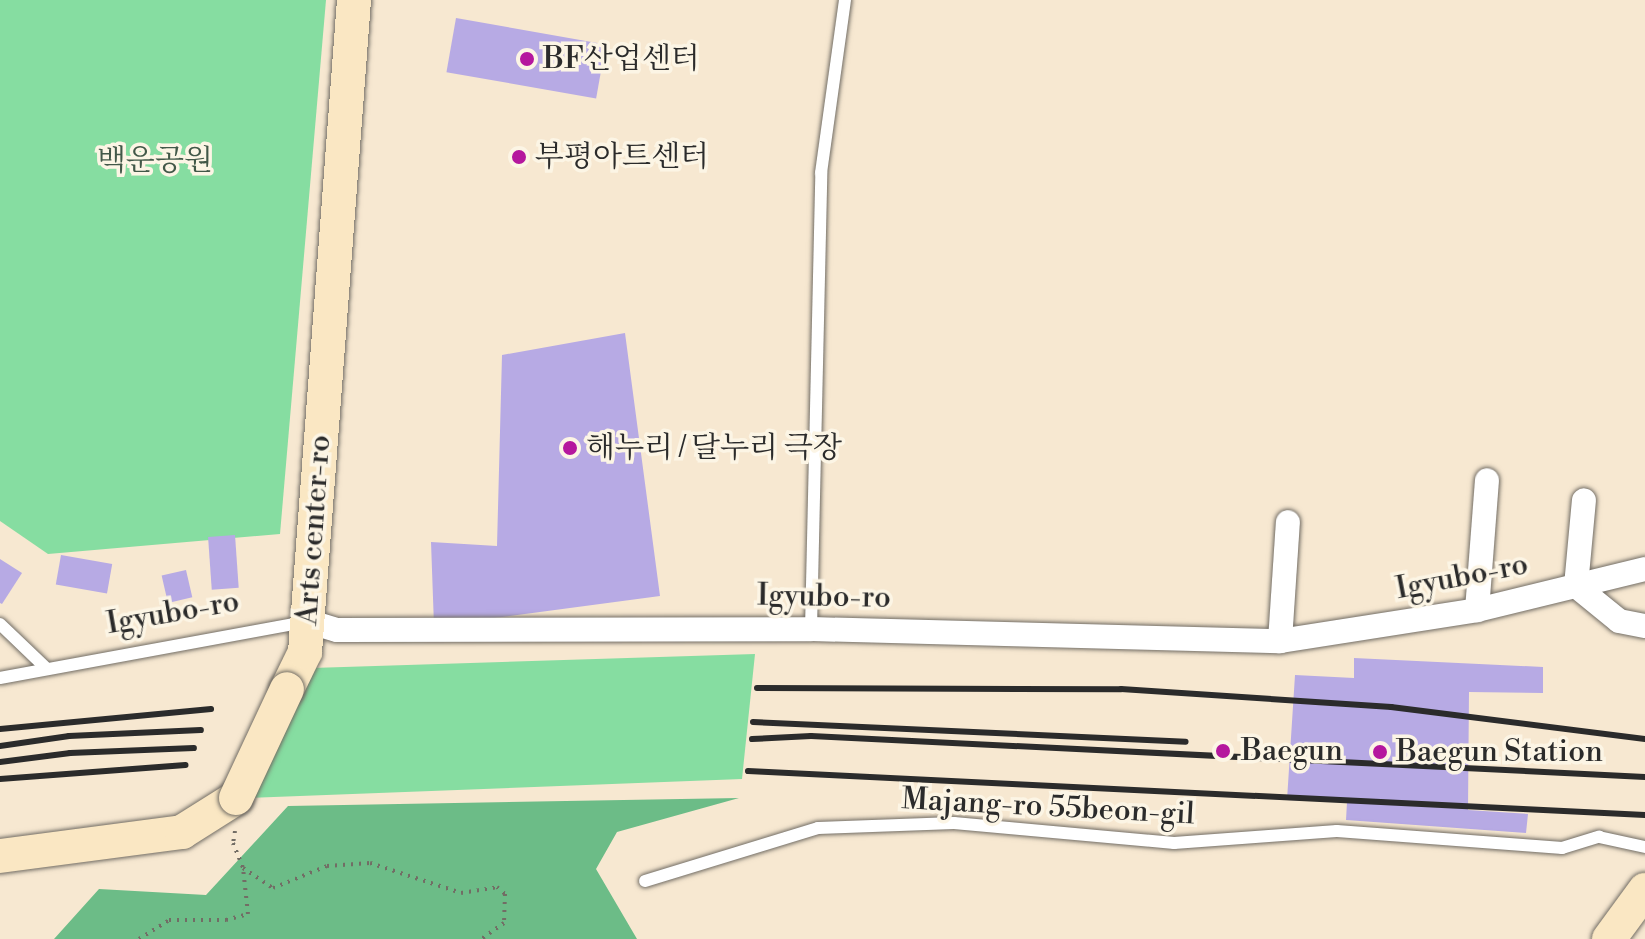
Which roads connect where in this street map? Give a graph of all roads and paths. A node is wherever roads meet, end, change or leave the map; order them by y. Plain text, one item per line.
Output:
1 (354, 0) edge
2 (845, 0) edge
3 (1487, 480) dead end
4 (1584, 500) dead end
5 (1288, 522) dead end
6 (1645, 569) edge
7 (1576, 586) junction
8 (1477, 610) junction
9 (307, 621) junction
10 (0, 624) edge
11 (1645, 626) edge
12 (811, 629) junction
13 (1280, 641) junction
14 (45, 667) junction
15 (0, 678) edge
16 (236, 813) junction
17 (1645, 847) edge
18 (0, 856) edge
19 (243, 868) junction
20 (645, 881) dead end
21 (1638, 899) edge
22 (139, 939) edge
23 (481, 939) edge
24 (1609, 939) edge

1 - 9 street, Arts center-ro
2 - 12 lane
3 - 8 street
4 - 7 street
5 - 13 street
6 - 7 street, Igyubo-ro
7 - 8 street, Igyubo-ro
7 - 11 street
8 - 13 street, Igyubo-ro
9 - 12 street, Igyubo-ro
9 - 14 lane, Igyubo-ro
9 - 16 street, Arts center-ro, bridge
10 - 14 lane
12 - 13 street, Igyubo-ro
14 - 15 lane, Igyubo-ro
16 - 18 street
16 - 19 path
17 - 20 lane, Majang-ro 55beon-gil
19 - 22 path
19 - 23 path
21 - 24 street

